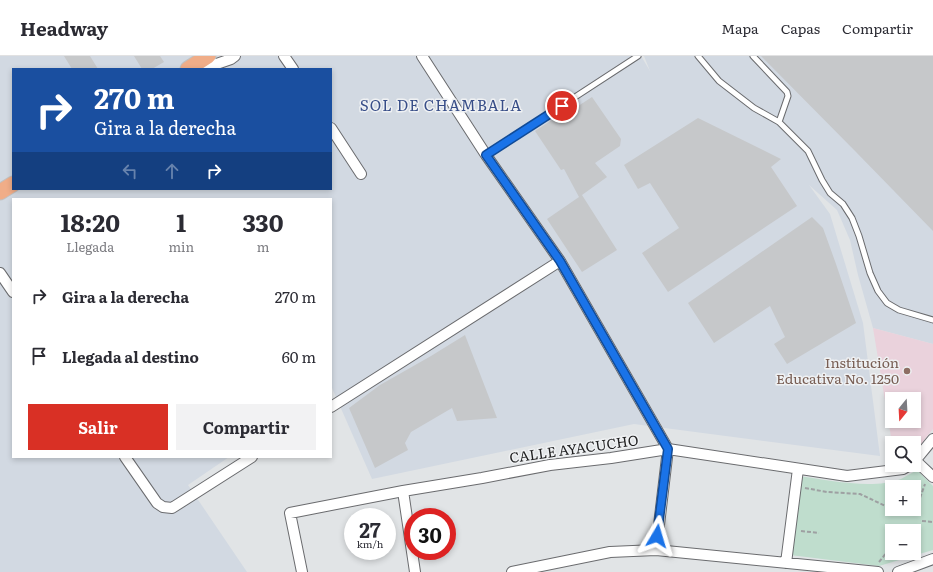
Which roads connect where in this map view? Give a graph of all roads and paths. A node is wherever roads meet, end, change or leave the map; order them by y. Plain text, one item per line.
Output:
1 (208, 56) edge
2 (235, 56) edge
3 (284, 56) edge
4 (422, 56) edge
5 (638, 56) edge
6 (698, 56) edge
7 (753, 56) edge
8 (190, 68) edge
9 (205, 68) edge
10 (292, 68) edge
11 (779, 122) junction
12 (332, 129) edge
13 (486, 155) junction
14 (362, 174) dead end
15 (12, 185) edge
16 (0, 192) edge
17 (560, 261) junction
18 (0, 273) edge
19 (12, 291) edge
20 (933, 320) edge
21 (332, 406) edge
22 (933, 439) edge
23 (668, 449) junction
24 (921, 453) edge
25 (126, 458) edge
26 (250, 458) edge
27 (798, 468) junction
28 (921, 468) edge
29 (885, 471) edge
30 (931, 475) edge
31 (795, 487) junction
32 (403, 491) junction
33 (921, 498) edge
34 (885, 506) edge
35 (922, 521) dead end
36 (933, 522) edge
37 (790, 530) junction
38 (819, 533) dead end
39 (656, 550) junction
40 (885, 556) edge
41 (933, 559) edge
42 (786, 563) junction
43 (302, 572) edge
44 (415, 572) edge
45 (512, 572) edge
46 (874, 572) edge
47 (898, 572) edge

1 - 8 main road
2 - 9 street
3 - 10 street
4 - 13 street
5 - 13 lane
6 - 11 lane
7 - 11 lane
11 - 20 lane
12 - 14 street
13 - 17 street
15 - 16 main road
17 - 21 street
17 - 23 street
18 - 19 street
22 - 24 street
23 - 27 street, CALLE AYACUCHO
23 - 32 street, CALLE AYACUCHO
23 - 39 street
25 - 26 street
27 - 29 street, CALLE AYACUCHO
27 - 31 street
28 - 30 street
30 - 33 path
31 - 34 path
31 - 37 street
32 - 43 street, CALLE AYACUCHO
32 - 44 street
35 - 36 path
37 - 38 path
37 - 42 street
39 - 42 street
39 - 45 street
40 - 46 path
41 - 47 street
42 - 46 street

